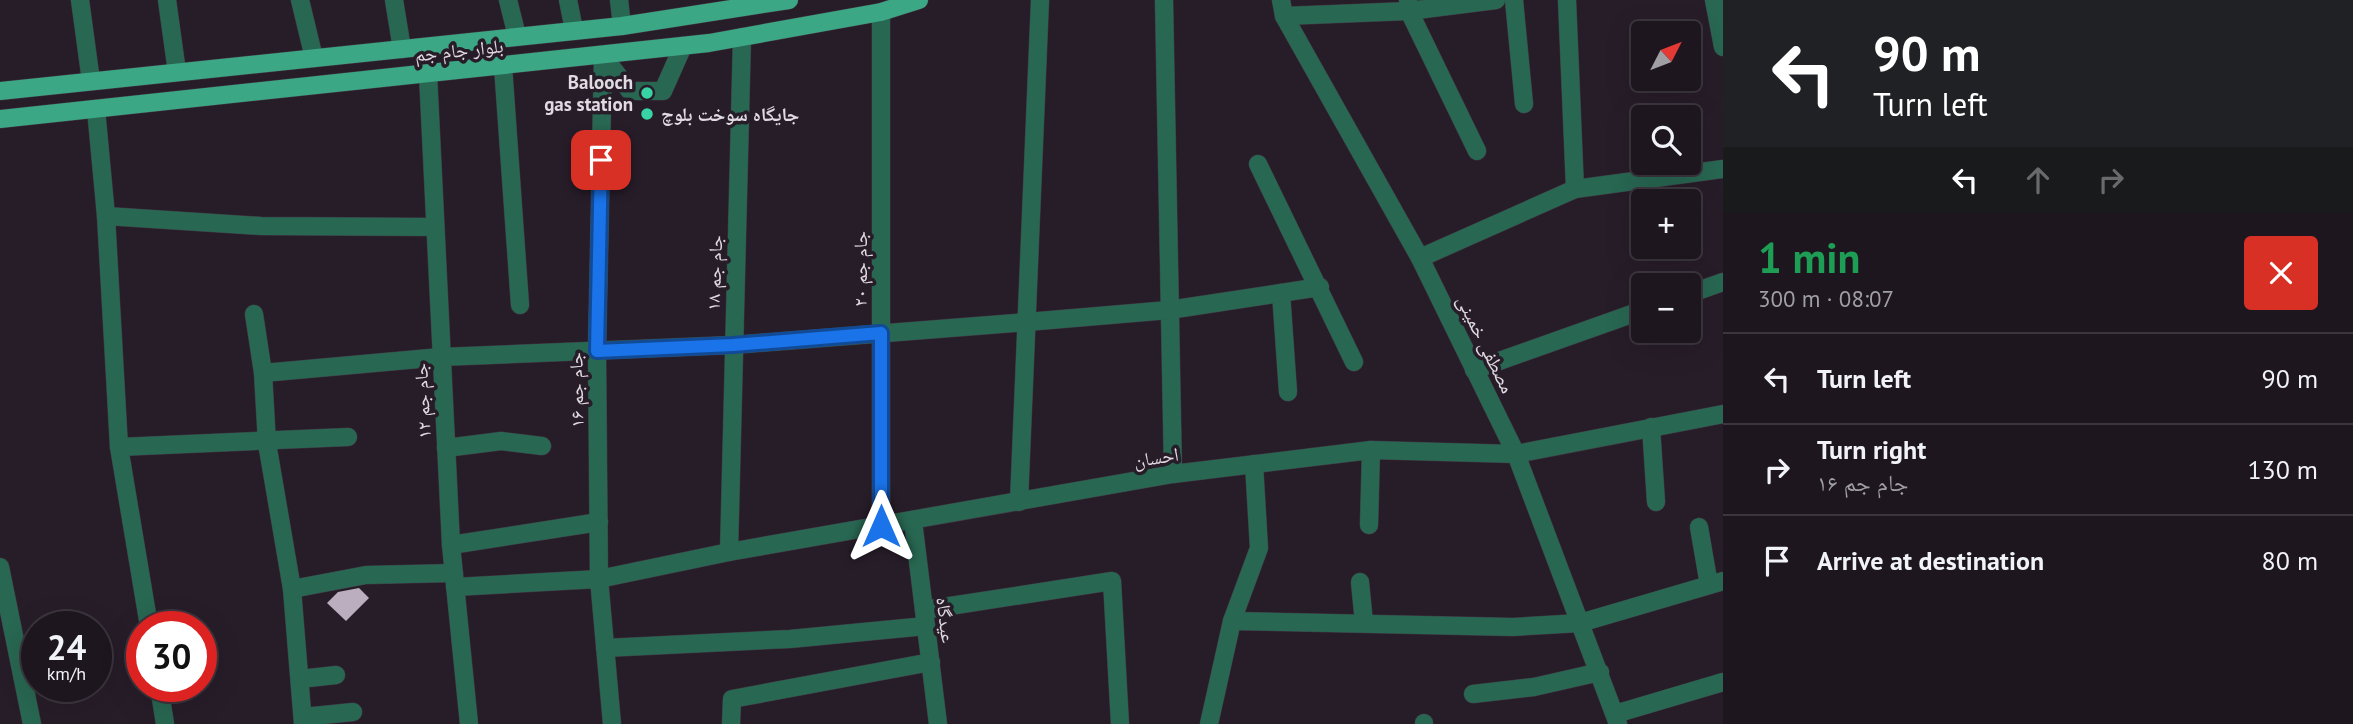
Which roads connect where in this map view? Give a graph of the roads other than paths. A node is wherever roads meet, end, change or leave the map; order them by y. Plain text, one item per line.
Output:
1 (80, 0) edge
2 (167, 0) edge
3 (300, 0) edge
4 (394, 0) edge
5 (508, 0) edge
6 (568, 0) edge
7 (619, 0) edge
8 (789, 0) edge
9 (919, 0) edge
10 (1040, 0) edge
11 (1164, 0) edge
12 (1496, 0) edge
13 (1514, 0) edge
14 (1567, 0) edge
15 (1714, 0) edge
16 (880, 6) edge
17 (1409, 6) edge
18 (1282, 8) edge
19 (622, 26) junction
20 (574, 30) junction
21 (517, 36) junction
22 (742, 37) junction
23 (683, 46) junction
24 (1723, 47) edge
25 (402, 48) junction
26 (603, 56) junction
27 (313, 58) junction
28 (503, 66) junction
29 (177, 72) junction
30 (428, 74) junction
31 (91, 81) junction
32 (0, 91) edge
33 (1524, 104) dead end
34 (96, 110) junction
35 (0, 119) edge
36 (1477, 151) dead end
37 (1258, 164) dead end
38 (1723, 169) edge
39 (1575, 190) junction
40 (106, 216) junction
41 (435, 227) junction
42 (1420, 258) junction
43 (1723, 282) edge
44 (1320, 287) junction
45 (1701, 290) edge
46 (1282, 293) junction
47 (520, 305) dead end
48 (1169, 310) junction
49 (254, 314) dead end
50 (1631, 314) edge
51 (1027, 321) junction
52 (881, 333) junction
53 (733, 345) junction
54 (597, 351) junction
55 (441, 357) junction
56 (1354, 362) dead end
57 (1474, 370) junction
58 (263, 373) junction
59 (1288, 391) dead end
60 (1723, 414) edge
61 (1651, 427) junction
62 (348, 438) dead end
63 (267, 443) junction
64 (542, 446) dead end
65 (119, 447) junction
66 (446, 448) junction
67 (1371, 450) junction
68 (1516, 454) junction
69 (1254, 464) junction
70 (1173, 474) junction
71 (1019, 502) junction
72 (1656, 502) dead end
73 (599, 522) junction
74 (913, 522) junction
75 (1369, 525) dead end
76 (881, 526) junction
77 (1699, 527) dead end
78 (451, 545) junction
79 (729, 552) junction
80 (0, 567) edge
81 (599, 579) junction
82 (454, 580) junction
83 (1360, 582) dead end
84 (1716, 583) edge
85 (292, 589) junction
86 (146, 611) edge
87 (925, 618) junction
88 (1232, 621) junction
89 (1364, 623) junction
90 (1580, 623) junction
91 (605, 648) junction
92 (930, 662) junction
93 (1600, 672) junction
94 (336, 675) dead end
95 (300, 679) junction
96 (1723, 682) edge
97 (1473, 694) dead end
98 (162, 702) edge
99 (353, 712) dead end
100 (1616, 719) edge
101 (303, 720) edge
102 (32, 724) edge
103 (165, 724) edge
104 (469, 724) edge
105 (612, 724) edge
106 (731, 724) edge
107 (938, 724) edge
108 (1120, 724) edge
109 (1209, 724) edge

1 - 31 street
2 - 29 street
3 - 27 street
4 - 25 street
5 - 21 street
6 - 20 street
7 - 19 street
8 - 19 main road, بلوار جام جم
9 - 16 main road, بلوار جام جم
10 - 51 street
11 - 48 street
12 - 17 street
13 - 33 street
14 - 39 street
15 - 24 street
16 - 22 main road, بلوار جام جم
16 - 52 street, جام جم ۲۰
17 - 18 street
17 - 36 street
18 - 42 street, مصطفی خمینی
19 - 20 main road, بلوار جام جم
20 - 21 main road, بلوار جام جم
21 - 25 main road, بلوار جام جم
22 - 23 main road, بلوار جام جم
22 - 53 street, جام جم ۱۸
23 - 26 main road, بلوار جام جم
23 - 26 street
25 - 27 main road, بلوار جام جم
26 - 28 main road, بلوار جام جم
26 - 54 street, جام جم ۱۶
27 - 29 main road, بلوار جام جم
28 - 30 main road, بلوار جام جم
28 - 47 street
29 - 31 main road, بلوار جام جم
30 - 34 main road, بلوار جام جم
30 - 41 street, جام جم ۱۲
31 - 32 main road, بلوار جام جم
31 - 34 main road
34 - 35 main road, بلوار جام جم
34 - 40 street
37 - 44 street
38 - 39 street
39 - 42 street
40 - 41 street
40 - 65 street
41 - 55 street, جام جم ۱۲
42 - 57 street, مصطفی خمینی
43 - 45 street
44 - 46 street
44 - 56 street
46 - 48 street
46 - 59 street
48 - 51 street
48 - 70 street
49 - 58 street
50 - 57 street
51 - 52 street
51 - 71 street
52 - 53 street
52 - 76 street, جام جم ۲۰
53 - 54 street
53 - 79 street, جام جم ۱۸
54 - 55 street
54 - 73 street, جام جم ۱۶
55 - 58 street
55 - 66 street, جام جم ۱۲
57 - 68 street, مصطفی خمینی
58 - 63 street
60 - 61 street, احسان
61 - 68 street, احسان
61 - 72 street
62 - 63 street
63 - 65 street
63 - 85 street
64 - 66 street
65 - 86 street
66 - 78 street, جام جم ۱۲
67 - 68 street, احسان
67 - 69 street, احسان
67 - 75 street
68 - 90 street, مصطفی خمینی
69 - 70 street, احسان
69 - 88 street
70 - 71 street, احسان
71 - 74 street, احسان
73 - 78 street
73 - 81 street, جام جم ۱۶
74 - 76 street, احسان
74 - 87 street, عیدگاه
76 - 79 street, احسان
77 - 84 street
78 - 82 street, جام جم ۱۲
79 - 81 street, احسان
80 - 102 street
81 - 82 street, احسان
81 - 91 street, جام جم ۱۶
82 - 85 street, احسان
82 - 104 street, جام جم ۱۲
83 - 89 street
84 - 90 street
85 - 95 street
87 - 91 street
87 - 92 street, عیدگاه
87 - 108 street
88 - 89 street
88 - 109 street
89 - 90 street
90 - 93 street, مصطفی خمینی
91 - 105 street, جام جم ۱۶
92 - 106 street
92 - 107 street, عیدگاه
93 - 97 street
93 - 100 street, مصطفی خمینی
94 - 95 street
95 - 101 street
96 - 100 street
98 - 103 street
99 - 101 street

